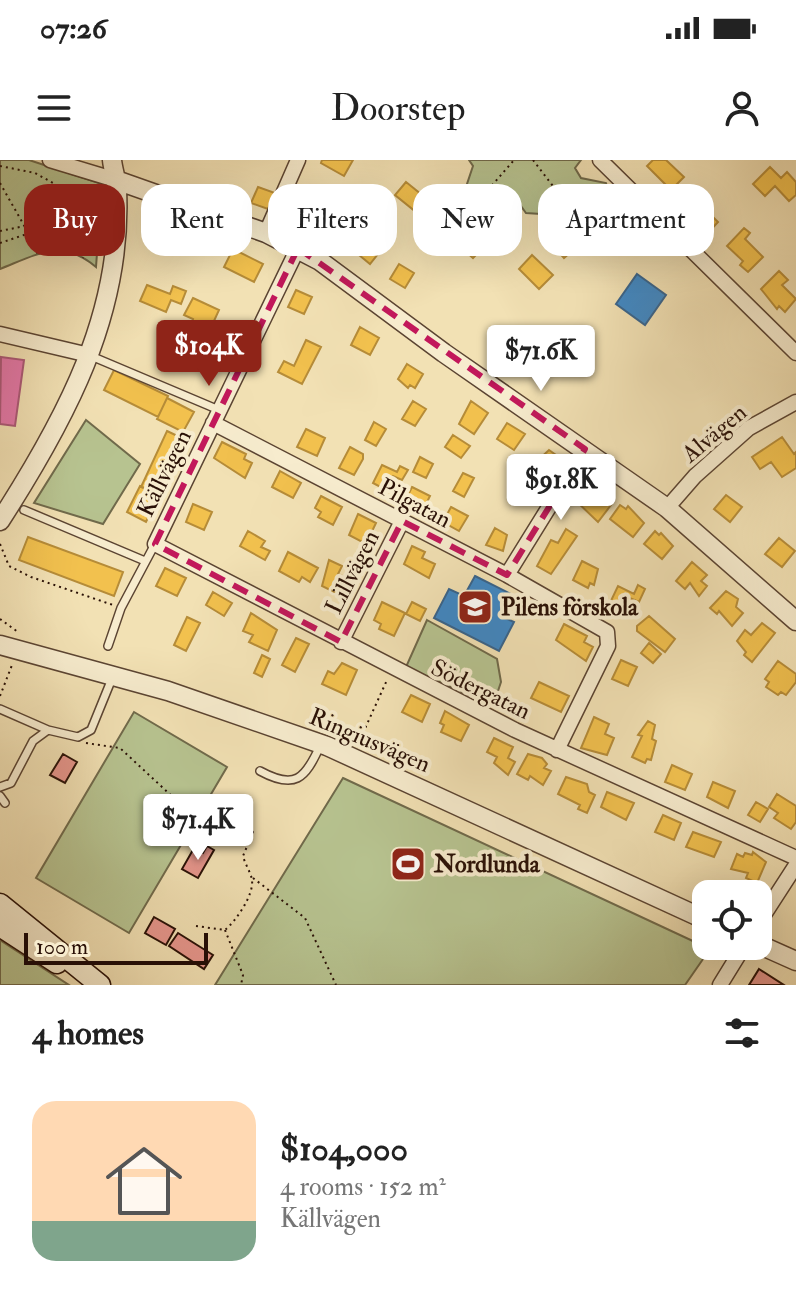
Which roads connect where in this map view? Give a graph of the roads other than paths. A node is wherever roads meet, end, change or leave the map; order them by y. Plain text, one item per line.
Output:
1 (50, 160) edge
2 (112, 160) edge
3 (298, 160) edge
4 (600, 160) edge
5 (116, 180) junction
6 (266, 233) joint
7 (294, 256) edge
8 (311, 256) edge
9 (0, 334) edge
10 (796, 353) edge
11 (89, 355) junction
12 (796, 402) edge
13 (216, 416) junction
14 (585, 449) junction
15 (667, 508) junction
16 (24, 510) dead end
17 (0, 521) edge
18 (402, 521) junction
19 (155, 544) junction
20 (145, 561) junction
21 (507, 575) junction
22 (794, 616) edge
23 (341, 642) junction
24 (0, 645) edge
25 (108, 646) dead end
26 (113, 676) junction
27 (0, 709) edge
28 (48, 730) junction
29 (321, 744) junction
30 (557, 750) junction
31 (260, 771) dead end
32 (0, 787) edge
33 (796, 858) edge
34 (796, 865) edge
35 (772, 902) edge
36 (0, 904) edge
37 (692, 914) edge
38 (0, 926) edge
39 (772, 950) edge
40 (735, 960) edge
41 (796, 961) edge
42 (94, 985) edge
43 (100, 985) edge
44 (720, 985) edge

1 - 5 street
2 - 5 street
3 - 6 street
4 - 10 street
5 - 6 street
5 - 11 street
7 - 13 street, Källvägen
8 - 14 street
9 - 11 street
11 - 13 lane
11 - 17 street
12 - 15 street, Alvägen
13 - 18 street, Pilgatan
13 - 19 street, Källvägen
14 - 15 street
14 - 21 street
15 - 22 street
16 - 20 lane
18 - 21 street, Pilgatan
18 - 23 street, Lillvägen
19 - 20 lane
19 - 23 street, Södergatan
20 - 25 lane
21 - 30 street, Pilgatan
23 - 30 street, Södergatan
24 - 26 street, Ringiusvägen
26 - 28 lane
26 - 29 street, Ringiusvägen
27 - 28 lane
28 - 32 lane
29 - 31 lane
29 - 37 street, Ringiusvägen
30 - 33 street, Södergatan
34 - 35 street
36 - 43 main road
38 - 42 main road
39 - 41 street
40 - 44 street

